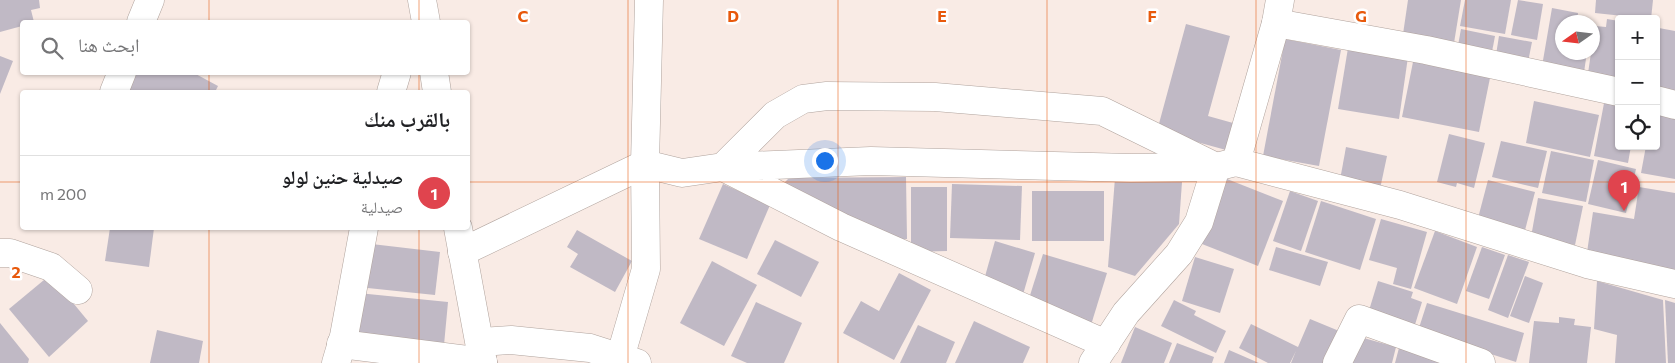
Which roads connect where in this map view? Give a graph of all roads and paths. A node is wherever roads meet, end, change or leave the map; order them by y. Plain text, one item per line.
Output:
1 (150, 0) edge
2 (421, 0) edge
3 (649, 0) edge
4 (1278, 12) edge
5 (142, 20) edge
6 (414, 20) edge
7 (426, 20) edge
8 (121, 75) edge
9 (396, 75) edge
10 (434, 75) edge
11 (115, 90) edge
12 (392, 90) edge
13 (437, 90) edge
14 (1615, 91) edge
15 (1660, 101) edge
16 (1675, 104) edge
17 (645, 164) junction
18 (1226, 165) junction
19 (723, 167) junction
20 (364, 230) edge
21 (460, 240) edge
22 (0, 253) edge
23 (1675, 284) edge
24 (78, 290) dead end
25 (338, 354) edge
26 (1100, 354) edge
27 (482, 356) edge
28 (628, 360) edge
29 (1337, 363) edge
30 (1481, 363) edge

1 - 5 street
2 - 6 street
2 - 7 street
3 - 17 street
4 - 14 street
4 - 18 street
8 - 11 street
9 - 12 street
10 - 13 street
15 - 16 street
17 - 19 street
17 - 21 street
17 - 28 street
18 - 19 street
18 - 19 street
18 - 23 street
18 - 26 street
19 - 26 street
20 - 25 street
21 - 27 street
22 - 24 street
25 - 27 street
27 - 28 street
29 - 30 street

